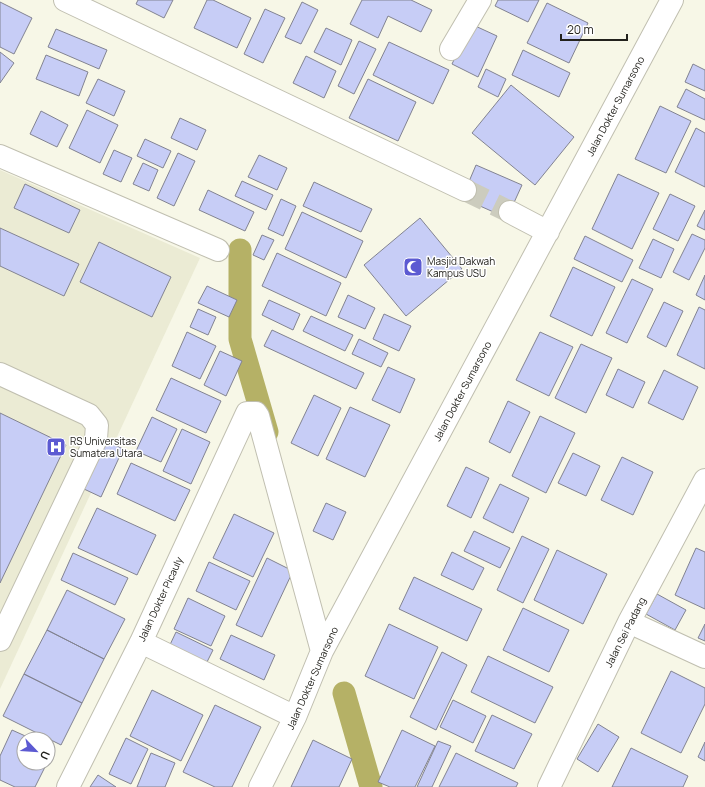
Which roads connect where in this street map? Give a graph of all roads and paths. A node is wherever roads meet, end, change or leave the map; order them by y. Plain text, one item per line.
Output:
1 (65, 0) edge
2 (480, 0) edge
3 (667, 2) edge
4 (451, 49) dead end
5 (0, 156) edge
6 (465, 190) tunnel mouth
7 (510, 212) tunnel mouth
8 (548, 232) junction
9 (218, 250) dead end
10 (0, 374) edge
11 (705, 480) edge
12 (629, 622) junction
13 (0, 640) edge
14 (141, 642) junction
15 (322, 651) junction
16 (705, 657) edge
17 (295, 717) junction
18 (68, 787) edge
19 (260, 787) edge
20 (549, 787) edge

1 - 6 street
2 - 4 street
3 - 8 street, Jalan Dokter Sumarsono
5 - 9 street
7 - 8 street
8 - 15 street, Jalan Dokter Sumarsono
10 - 13 street
11 - 12 street, Jalan Sei Padang
12 - 16 street
12 - 20 street, Jalan Sei Padang
14 - 15 street, Jalan Dokter Picauly
14 - 17 street
14 - 18 street, Jalan Dokter Picauly
15 - 17 street, Jalan Dokter Sumarsono
17 - 19 street, Jalan Dokter Sumarsono

